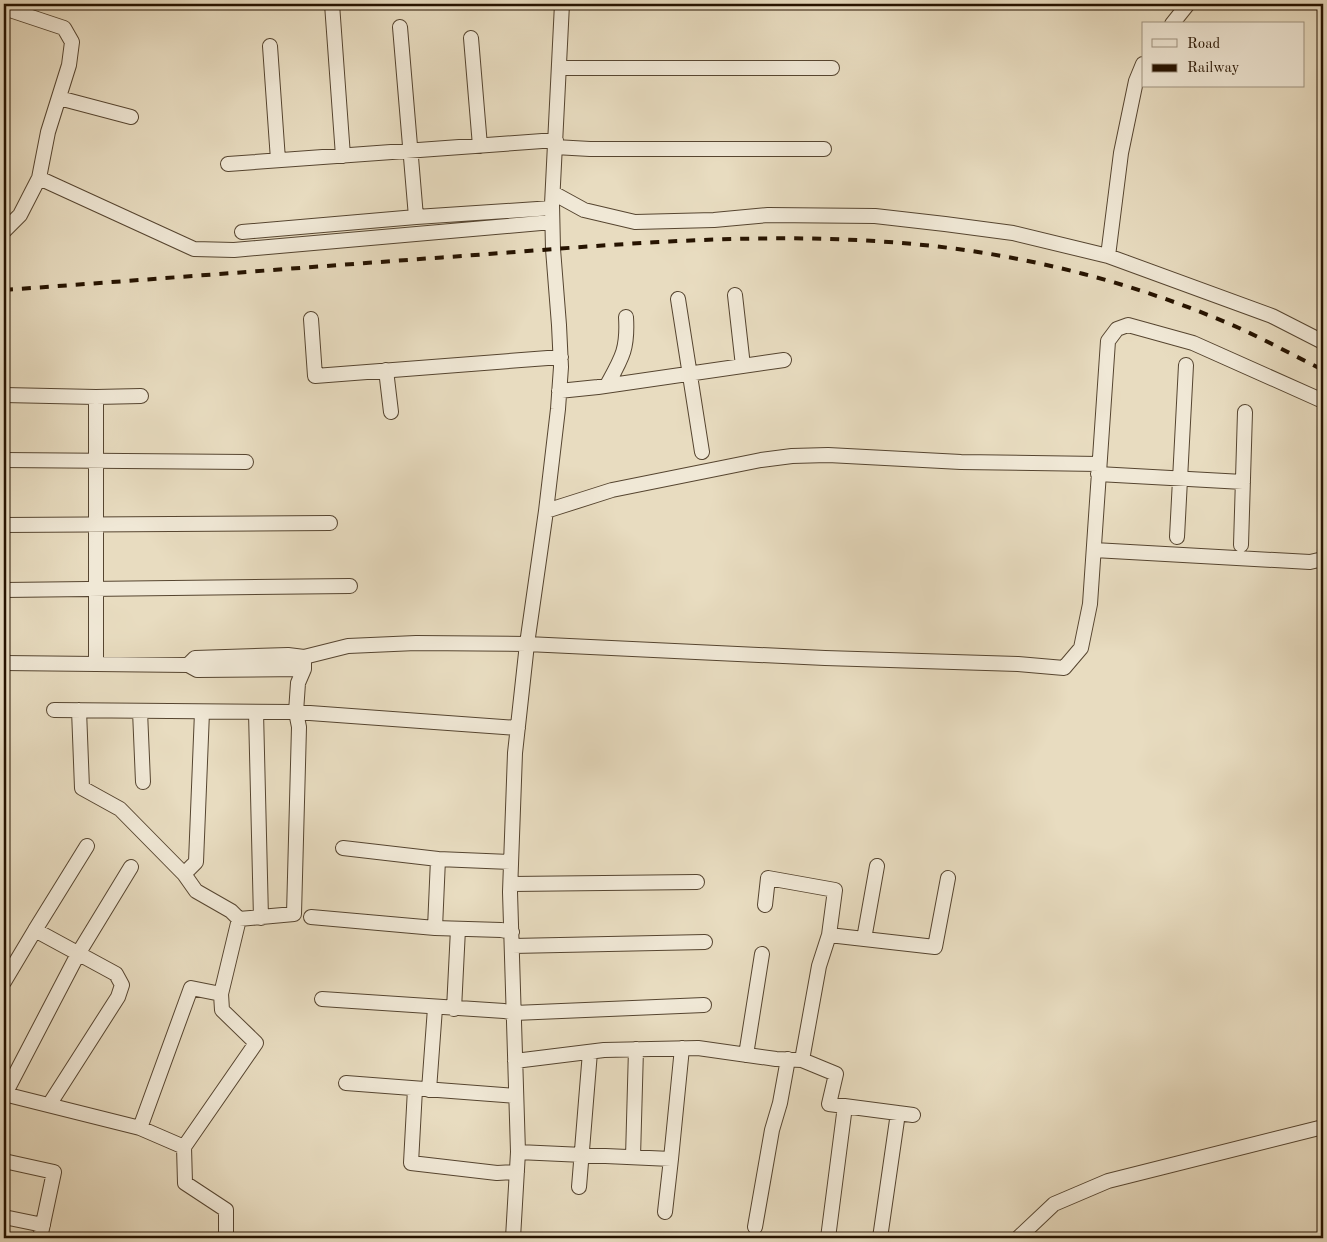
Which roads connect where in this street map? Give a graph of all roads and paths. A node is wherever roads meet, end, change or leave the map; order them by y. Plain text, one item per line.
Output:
1 (332, 4) edge
2 (562, 4) edge
3 (1188, 4) edge
4 (4, 8) edge
5 (1174, 22) edge
6 (400, 26) dead end
7 (471, 38) dead end
8 (270, 46) dead end
9 (1142, 66) edge
10 (559, 68) junction
11 (832, 68) dead end
12 (59, 98) junction
13 (131, 117) dead end
14 (555, 144) junction
15 (480, 146) junction
16 (824, 149) dead end
17 (411, 151) junction
18 (343, 156) junction
19 (278, 160) junction
20 (228, 164) dead end
21 (39, 178) junction
22 (552, 193) junction
23 (552, 215) junction
24 (416, 217) junction
25 (4, 231) edge
26 (242, 232) dead end
27 (1108, 256) junction
28 (735, 295) dead end
29 (678, 299) dead end
30 (626, 317) dead end
31 (311, 319) dead end
32 (1323, 342) edge
33 (561, 357) junction
34 (784, 360) dead end
35 (1186, 365) dead end
36 (743, 366) junction
37 (386, 370) junction
38 (690, 374) junction
39 (607, 385) junction
40 (559, 391) junction
41 (4, 395) edge
42 (142, 396) dead end
43 (96, 397) junction
44 (1323, 401) edge
45 (391, 412) dead end
46 (1245, 412) dead end
47 (702, 452) dead end
48 (4, 460) edge
49 (96, 460) junction
50 (246, 462) dead end
51 (1099, 469) junction
52 (1180, 479) junction
53 (1243, 482) junction
54 (546, 511) junction
55 (330, 523) dead end
56 (4, 525) edge
57 (97, 525) junction
58 (1177, 537) dead end
59 (1241, 545) dead end
60 (1094, 550) junction
61 (1323, 559) edge
62 (350, 586) dead end
63 (4, 590) edge
64 (96, 590) junction
65 (527, 644) junction
66 (304, 663) junction
67 (4, 664) edge
68 (96, 664) junction
69 (54, 710) dead end
70 (79, 710) junction
71 (140, 711) junction
72 (202, 712) junction
73 (256, 712) junction
74 (296, 712) junction
75 (518, 728) junction
76 (143, 782) dead end
77 (87, 846) dead end
78 (342, 848) dead end
79 (438, 859) junction
80 (511, 862) junction
81 (878, 866) dead end
82 (131, 867) dead end
83 (184, 874) junction
84 (948, 878) dead end
85 (696, 882) dead end
86 (511, 884) junction
87 (765, 905) dead end
88 (311, 917) dead end
89 (261, 918) junction
90 (239, 919) junction
91 (435, 928) junction
92 (458, 929) junction
93 (35, 930) junction
94 (512, 932) junction
95 (829, 935) junction
96 (864, 939) junction
97 (706, 942) dead end
98 (512, 946) junction
99 (78, 954) junction
100 (762, 954) dead end
101 (4, 982) edge
102 (221, 994) junction
103 (322, 999) dead end
104 (704, 1005) dead end
105 (435, 1008) junction
106 (454, 1009) junction
107 (514, 1013) junction
108 (682, 1048) junction
109 (636, 1049) junction
110 (590, 1052) junction
111 (746, 1055) junction
112 (788, 1058) junction
113 (802, 1060) junction
114 (515, 1061) junction
115 (346, 1083) dead end
116 (414, 1089) junction
117 (430, 1090) junction
118 (5, 1094) edge
119 (516, 1096) junction
120 (49, 1105) junction
121 (845, 1106) junction
122 (898, 1113) junction
123 (912, 1115) dead end
124 (1323, 1127) edge
125 (140, 1128) junction
126 (184, 1148) junction
127 (518, 1152) junction
128 (583, 1155) junction
129 (633, 1157) junction
130 (671, 1158) junction
131 (4, 1161) edge
132 (517, 1172) junction
133 (579, 1187) dead end
134 (665, 1212) dead end
135 (4, 1217) edge
136 (755, 1227) dead end
137 (42, 1232) edge
138 (226, 1238) edge
139 (513, 1238) edge
140 (828, 1238) edge
141 (880, 1238) edge
142 (1018, 1238) edge

1 - 18 street
2 - 10 street
3 - 5 street
4 - 12 street
6 - 17 street
7 - 15 street
8 - 19 street
9 - 27 street
10 - 11 street
10 - 14 street
12 - 13 street
12 - 21 street
14 - 15 street
14 - 16 street
14 - 22 street
15 - 17 street
17 - 18 street
17 - 24 street
18 - 19 street
19 - 20 street
21 - 23 street
21 - 25 street
22 - 23 street
22 - 27 street
23 - 24 street
23 - 33 street
24 - 26 street
27 - 32 street
28 - 36 street
29 - 38 street
30 - 39 street
31 - 37 street
33 - 37 street
33 - 40 street
34 - 36 street
35 - 52 street
36 - 38 street
37 - 45 street
38 - 39 street
38 - 47 street
39 - 40 street
40 - 54 street
41 - 43 street
42 - 43 street
43 - 49 street
44 - 51 street
46 - 53 street
48 - 49 street
49 - 50 street
49 - 57 street
51 - 52 street
51 - 54 street
51 - 60 street
52 - 53 street
52 - 58 street
53 - 59 street
54 - 65 street
55 - 57 street
56 - 57 street
57 - 64 street
60 - 61 street
60 - 65 street
62 - 64 street
63 - 64 street
64 - 68 street
65 - 66 street
65 - 75 street
66 - 68 street
66 - 74 street
67 - 68 street
69 - 70 street
70 - 71 street
70 - 83 street
71 - 72 street
71 - 76 street
72 - 73 street
72 - 83 street
73 - 74 street
73 - 89 street
74 - 75 street
74 - 89 street
75 - 80 street
77 - 93 street
78 - 79 street
79 - 80 street
79 - 91 street
80 - 86 street
81 - 96 street
82 - 99 street
83 - 90 street
84 - 96 street
85 - 86 street
86 - 94 street
87 - 95 street
88 - 91 street
89 - 90 street
90 - 102 street
91 - 92 street
92 - 94 street
92 - 106 street
93 - 99 street
93 - 101 street
94 - 98 street
95 - 96 street
95 - 113 street
97 - 98 street
98 - 107 street
99 - 118 street
99 - 120 street
100 - 111 street
102 - 125 street
102 - 126 street
103 - 105 street
104 - 107 street
105 - 106 street
105 - 117 street
106 - 107 street
107 - 114 street
108 - 109 street
108 - 111 street
108 - 130 street
109 - 110 street
109 - 129 street
110 - 114 street
110 - 128 street
111 - 112 street
112 - 113 street
112 - 136 street
113 - 121 street
114 - 119 street
115 - 116 street
116 - 117 street
116 - 132 street
117 - 119 street
118 - 120 street
119 - 127 street
120 - 125 street
121 - 122 street
121 - 140 street
122 - 123 street
122 - 141 street
124 - 142 street
125 - 126 street
126 - 138 street
127 - 128 street
127 - 132 street
128 - 129 street
128 - 133 street
129 - 130 street
130 - 134 street
131 - 137 street
132 - 139 street
135 - 137 street

